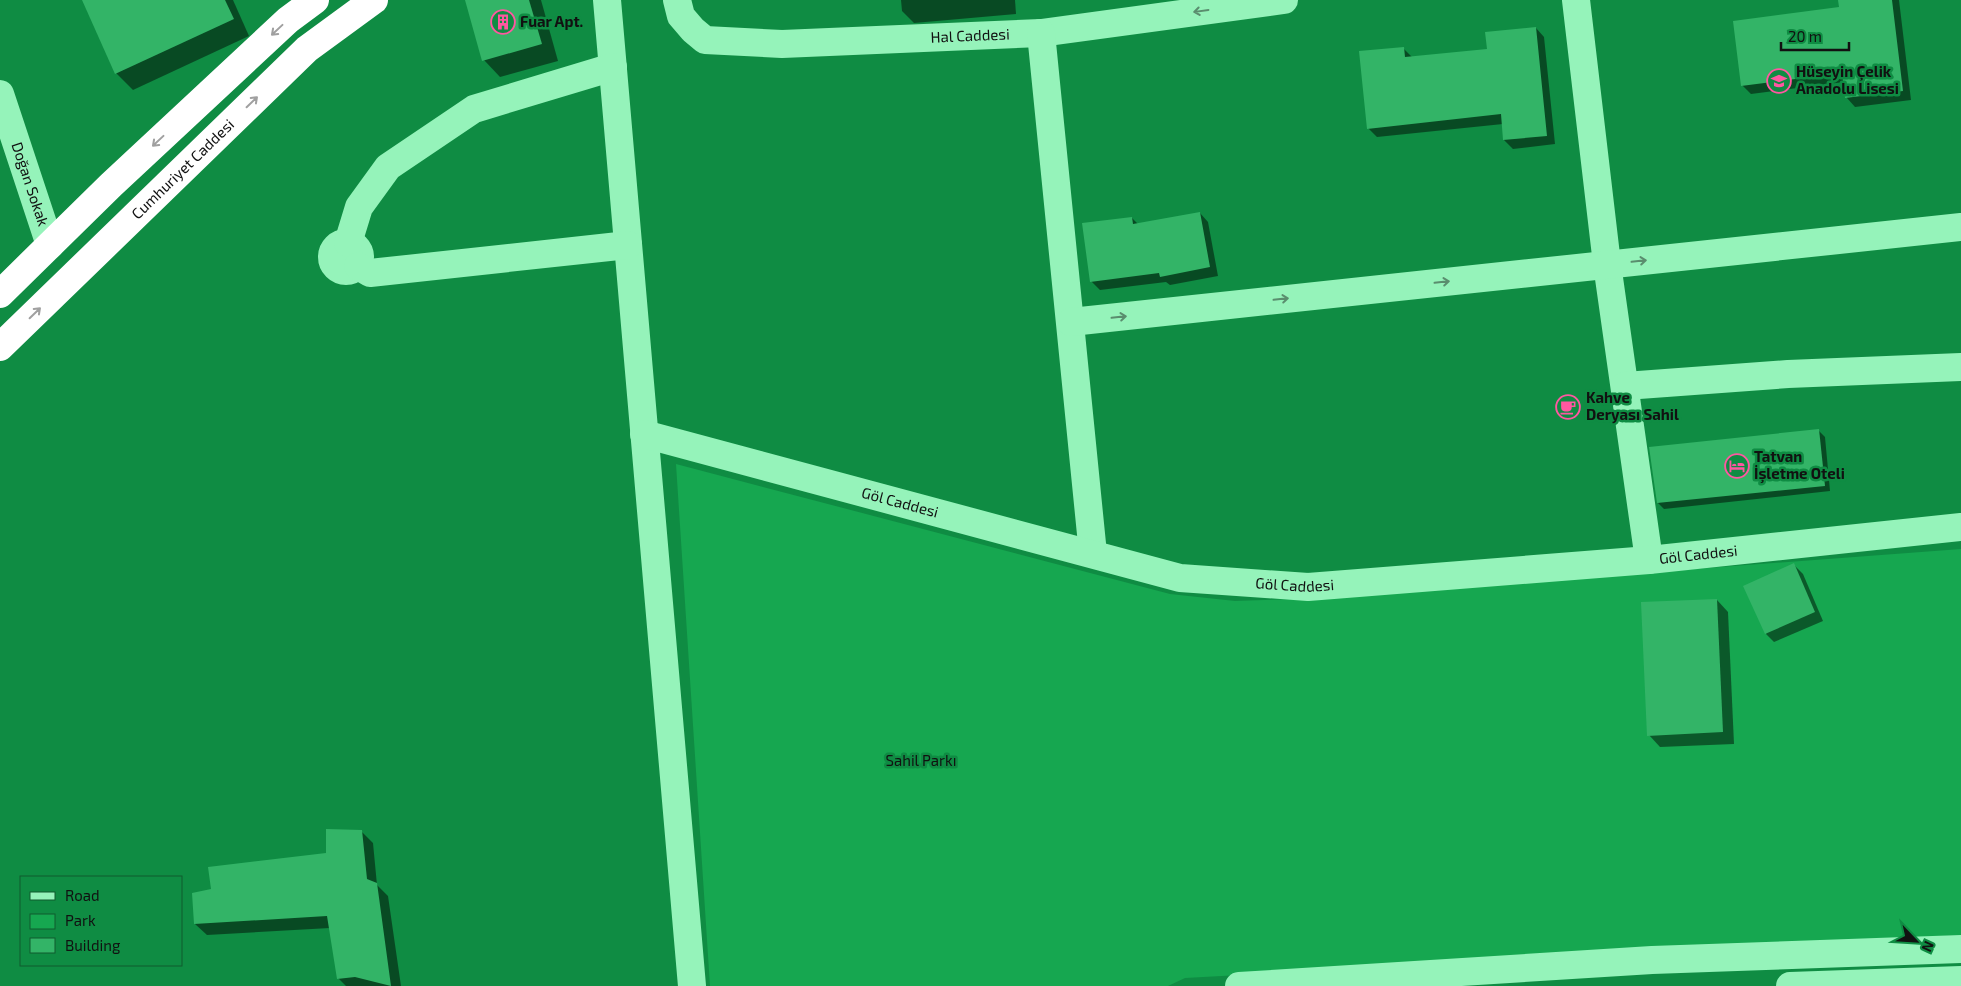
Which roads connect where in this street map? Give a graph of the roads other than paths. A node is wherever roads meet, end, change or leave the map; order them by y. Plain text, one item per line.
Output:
1 (315, 0) edge
2 (374, 0) edge
3 (607, 0) edge
4 (677, 0) edge
5 (1284, 0) edge
6 (1576, 0) edge
7 (1041, 33) junction
8 (613, 67) junction
9 (0, 94) edge
10 (1961, 228) edge
11 (50, 245) junction
12 (628, 245) junction
13 (1607, 264) junction
14 (0, 294) edge
15 (1071, 322) junction
16 (0, 347) edge
17 (1961, 366) edge
18 (1625, 386) junction
19 (644, 434) junction
20 (1961, 527) edge
21 (1093, 554) junction
22 (1650, 560) junction
23 (1961, 950) edge
24 (1961, 980) edge
25 (692, 986) edge
26 (1239, 986) edge
27 (1790, 986) edge

1 -> 11 highway
16 -> 2 highway, Cumhuriyet Caddesi
3 - 8 street
4 - 7 street, Hal Caddesi
5 -> 7 street, Hal Caddesi
6 - 13 street
7 - 15 street
8 - 12 street
8 - 12 street
9 - 11 street, Doğan Sokak
13 -> 10 street
11 - 14 highway
12 - 19 street
15 -> 13 street
13 - 18 street
15 - 21 street
17 - 18 street
18 - 22 street
19 - 21 street, Göl Caddesi
19 - 25 street
20 - 22 street, Göl Caddesi
21 - 22 street, Göl Caddesi
23 - 26 street
24 - 27 street

